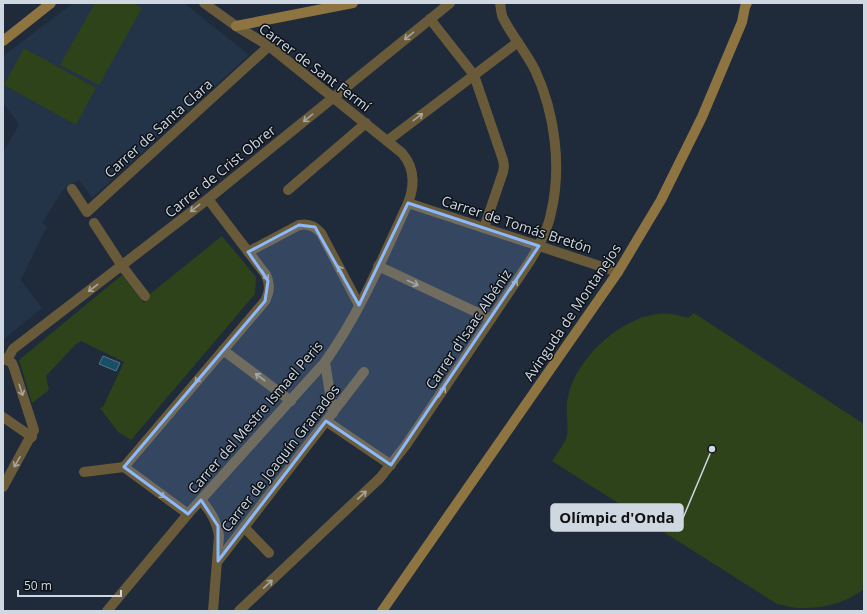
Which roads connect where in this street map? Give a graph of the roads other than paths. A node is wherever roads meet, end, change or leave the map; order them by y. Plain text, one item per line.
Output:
1 (51, 3) edge
2 (204, 3) edge
3 (353, 3) edge
4 (450, 3) edge
5 (500, 3) edge
6 (744, 4) edge
7 (430, 19) junction
8 (236, 26) junction
9 (3, 41) edge
10 (518, 42) junction
11 (269, 46) junction
12 (474, 75) junction
13 (334, 98) junction
14 (366, 123) junction
15 (387, 141) junction
16 (72, 189) dead end
17 (288, 190) dead end
18 (208, 199) junction
19 (408, 203) junction
20 (94, 223) dead end
21 (484, 228) junction
22 (539, 246) junction
23 (248, 252) junction
24 (122, 266) junction
25 (378, 266) junction
26 (618, 272) junction
27 (145, 296) dead end
28 (359, 305) junction
29 (491, 319) junction
30 (223, 350) junction
31 (5, 359) edge
32 (325, 362) junction
33 (364, 372) dead end
34 (291, 401) junction
35 (3, 417) edge
36 (329, 417) junction
37 (32, 436) junction
38 (391, 465) junction
39 (128, 470) junction
40 (84, 472) dead end
41 (3, 487) edge
42 (201, 500) junction
43 (188, 514) junction
44 (244, 527) junction
45 (269, 553) dead end
46 (218, 560) junction
47 (107, 611) edge
48 (213, 611) edge
49 (239, 611) edge
50 (382, 611) edge

1 - 9 street
2 - 8 street, Carrer de Sant Fermí
3 - 8 street
4 - 7 street, Carrer de Crist Obrer
5 - 10 street, Carrer d'Isaac Albéniz
6 - 26 street, Avinguda de Montanejos
7 - 12 street
7 -> 13 street, Carrer de Crist Obrer
8 - 11 street, Carrer de Sant Fermí
10 - 12 street
10 - 22 street, Carrer d'Isaac Albéniz
11 - 13 street, Carrer de Sant Fermí
11 - 16 street, Carrer de Santa Clara
15 -> 12 street
12 - 21 street
13 - 14 street, Carrer de Sant Fermí
13 -> 18 street, Carrer de Crist Obrer
14 - 15 street, Carrer de Sant Fermí
14 - 17 street
15 - 19 street, Carrer del Mestre Ismael Peris
18 - 23 street
18 -> 24 street, Carrer de Crist Obrer
19 - 21 street, Carrer de Tomás Bretón
19 - 25 street, Carrer del Mestre Ismael Peris
20 - 24 street
21 - 22 street, Carrer de Tomás Bretón
22 - 26 street, Carrer de Tomás Bretón
29 -> 22 street, Carrer d'Isaac Albéniz
28 -> 23 street
23 -> 30 street
24 - 27 street
24 -> 31 street, Carrer de Crist Obrer
25 - 28 street, Carrer del Mestre Ismael Peris
25 -> 29 street
26 - 50 street, Avinguda de Montanejos
28 - 32 street, Carrer del Mestre Ismael Peris
38 -> 29 street, Carrer d'Isaac Albéniz
34 -> 30 street
30 -> 39 street
31 -> 37 street, Carrer de Crist Obrer
32 - 34 street, Carrer del Mestre Ismael Peris
32 - 36 street
33 - 36 street, Carrer de Joaquín Granados
34 - 42 street, Carrer del Mestre Ismael Peris
35 - 37 street
36 - 38 street
36 - 44 street, Carrer de Joaquín Granados
37 -> 41 street
49 -> 38 street, Carrer d'Isaac Albéniz
39 - 40 street
39 -> 43 street
42 - 43 street, Carrer del Mestre Ismael Peris
42 - 46 street
43 - 47 street, Carrer del Mestre Ismael Peris
44 - 45 street
44 - 46 street, Carrer de Joaquín Granados
46 - 48 street

